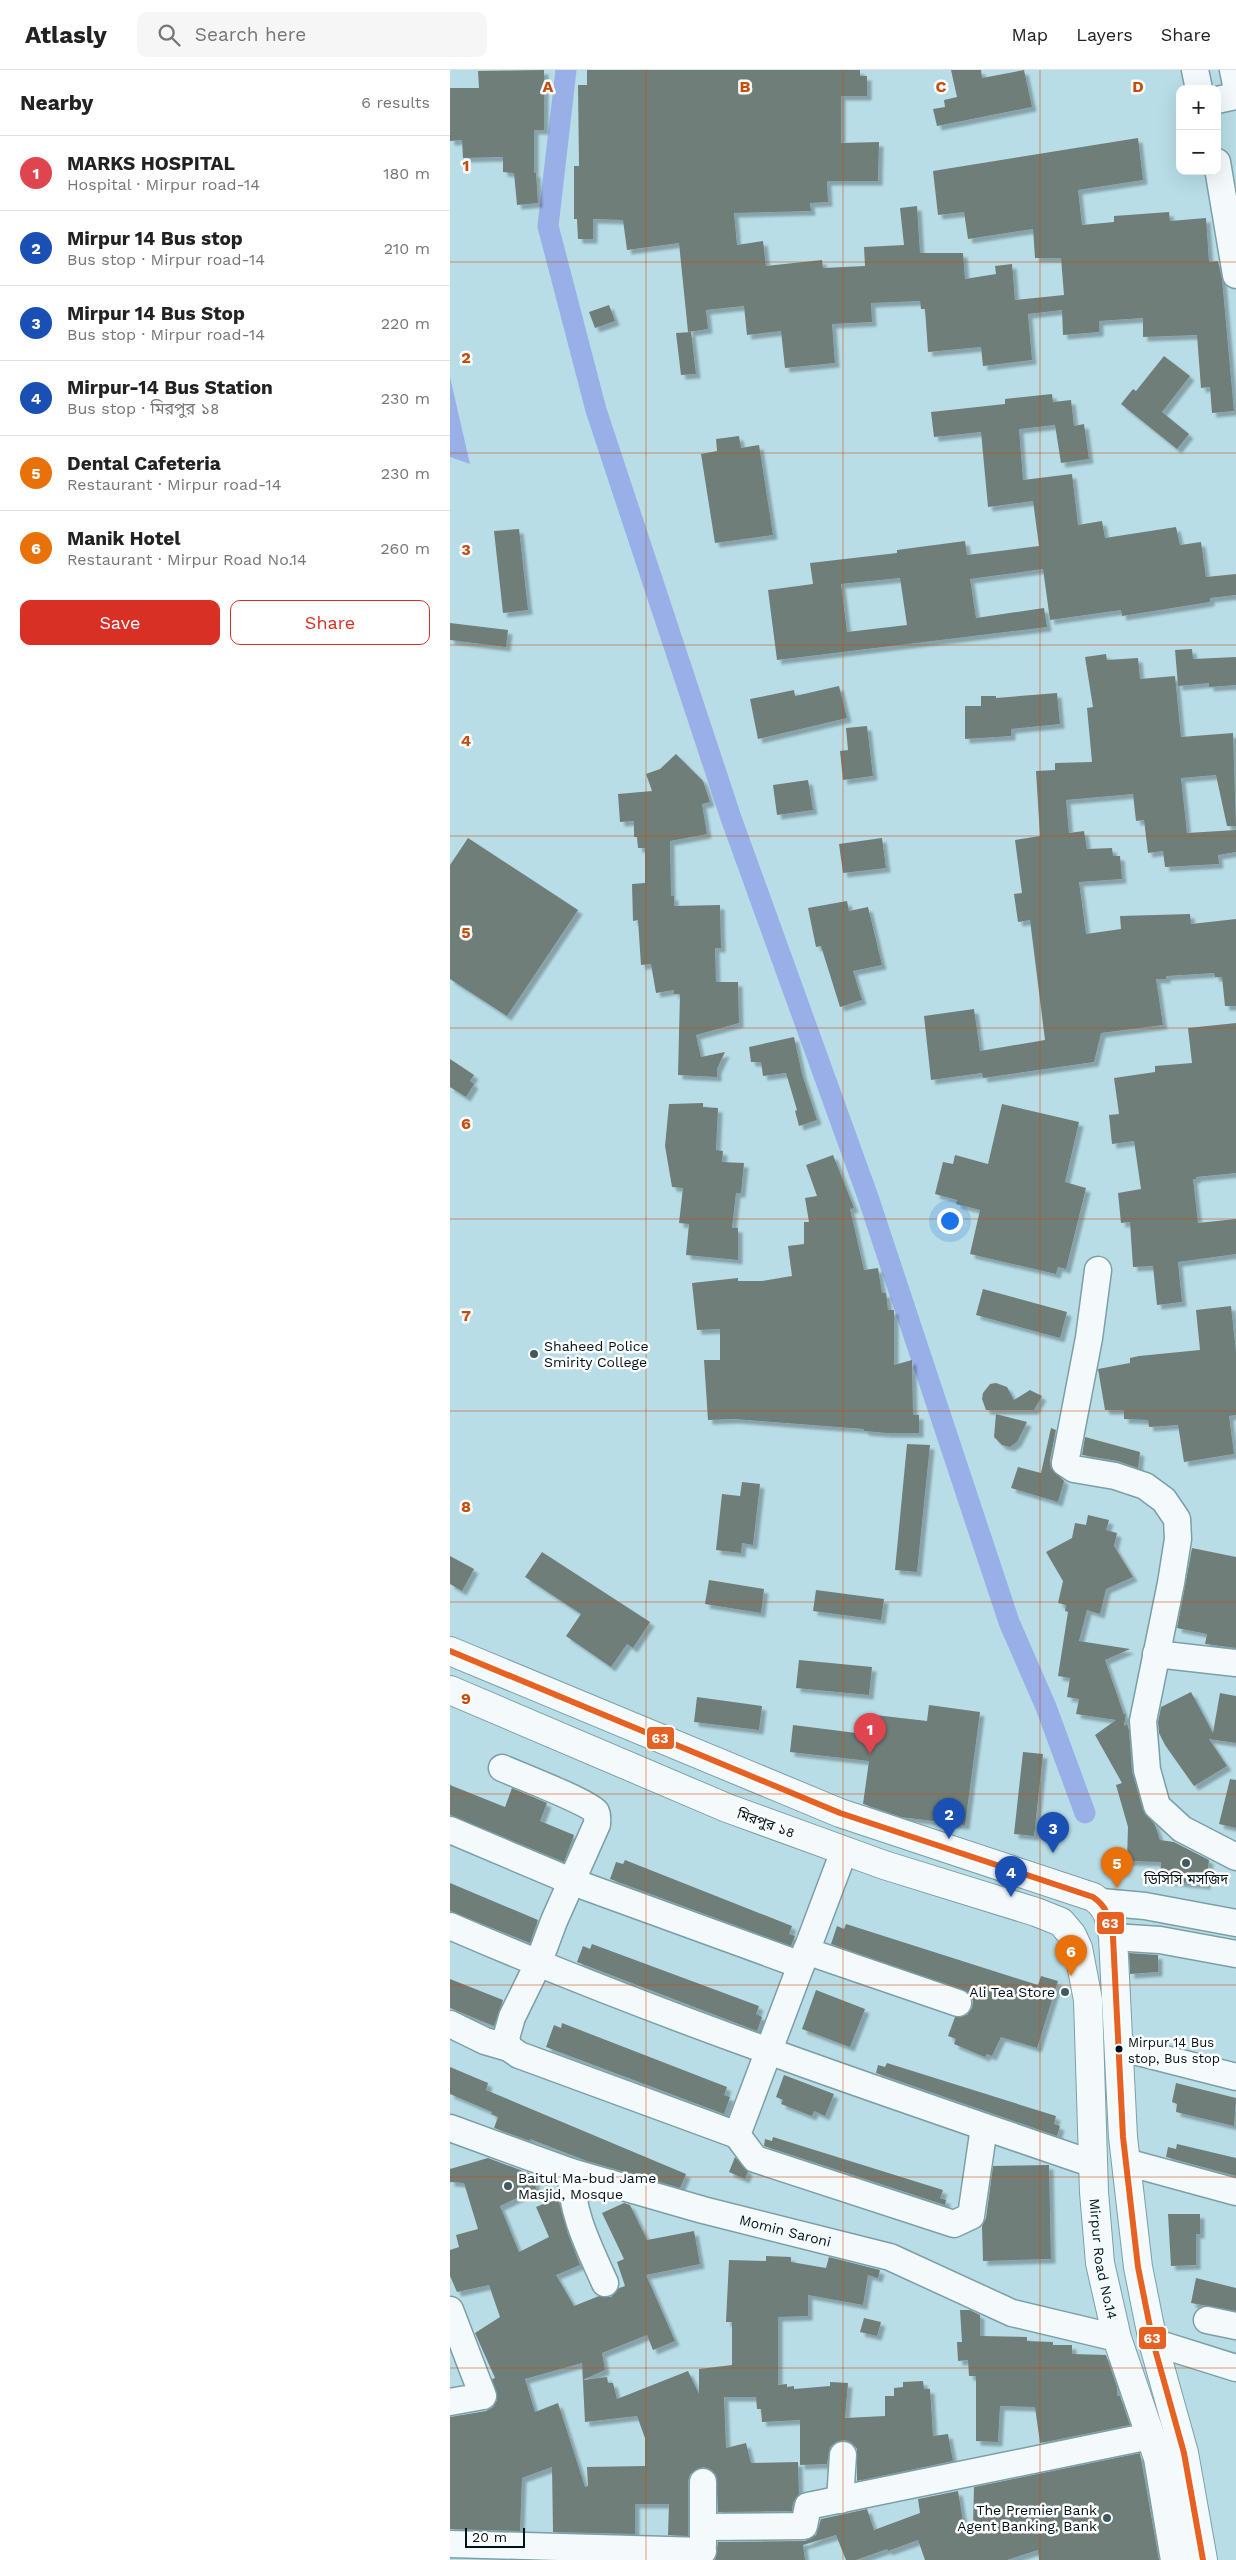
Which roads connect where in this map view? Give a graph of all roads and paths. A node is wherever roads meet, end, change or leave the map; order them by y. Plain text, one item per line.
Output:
1 (1195, 70) edge
2 (1233, 70) edge
3 (1236, 84) edge
4 (1198, 85) edge
5 (1236, 96) edge
6 (1221, 99) edge
7 (1219, 175) edge
8 (1236, 276) edge
9 (1098, 1270) dead end
10 (450, 1651) edge
11 (1156, 1654) junction
12 (1236, 1663) edge
13 (450, 1690) edge
14 (502, 1768) dead end
15 (450, 1830) edge
16 (844, 1851) junction
17 (1236, 1857) edge
18 (573, 1882) junction
19 (1107, 1917) junction
20 (1236, 1923) edge
21 (450, 1926) edge
22 (1078, 1948) joint
23 (1236, 1954) edge
24 (803, 1958) junction
25 (538, 1964) junction
26 (958, 2003) dead end
27 (450, 2024) edge
28 (1118, 2047) junction
29 (509, 2048) junction
30 (768, 2053) junction
31 (1236, 2077) edge
32 (984, 2127) junction
33 (450, 2128) edge
34 (737, 2135) junction
35 (1126, 2162) junction
36 (1093, 2164) junction
37 (571, 2172) junction
38 (1236, 2192) edge
39 (605, 2283) dead end
40 (450, 2310) edge
41 (1206, 2320) dead end
42 (1236, 2326) edge
43 (1117, 2338) junction
44 (1153, 2342) junction
45 (1236, 2368) edge
46 (450, 2402) edge
47 (1150, 2436) junction
48 (843, 2455) dead end
49 (703, 2482) dead end
50 (840, 2500) junction
51 (450, 2544) edge
52 (703, 2546) edge
53 (1175, 2560) edge
54 (1203, 2560) edge

1 - 4 street
2 - 3 street
5 - 6 street
7 - 8 street
9 - 11 street
10 - 19 main road
11 - 12 street
11 - 17 street
13 - 16 main road, মিরপুর ১৪
14 - 18 street
15 - 18 street
16 - 22 main road, মিরপুর ১৪
16 - 24 street
18 - 24 street
18 - 25 street
19 - 20 street
19 - 23 street
19 - 28 main road
21 - 25 street
22 - 36 main road, Mirpur Road No.14
24 - 26 street
24 - 30 street
25 - 29 street
25 - 30 street
27 - 29 street
28 - 31 street
28 - 35 main road
29 - 34 street
30 - 32 street
30 - 34 street
32 - 34 street
32 - 36 street
33 - 37 street, Momin Saroni
35 - 38 street
35 - 44 main road
36 - 43 main road, Mirpur Road No.14
37 - 39 street
37 - 43 street, Momin Saroni
40 - 46 street
41 - 42 street
43 - 47 main road, Mirpur Road No.14
44 - 45 street
44 - 54 main road
47 - 50 street
47 - 53 main road, Mirpur Road No.14
48 - 50 street
49 - 52 street
50 - 52 street
51 - 52 street

